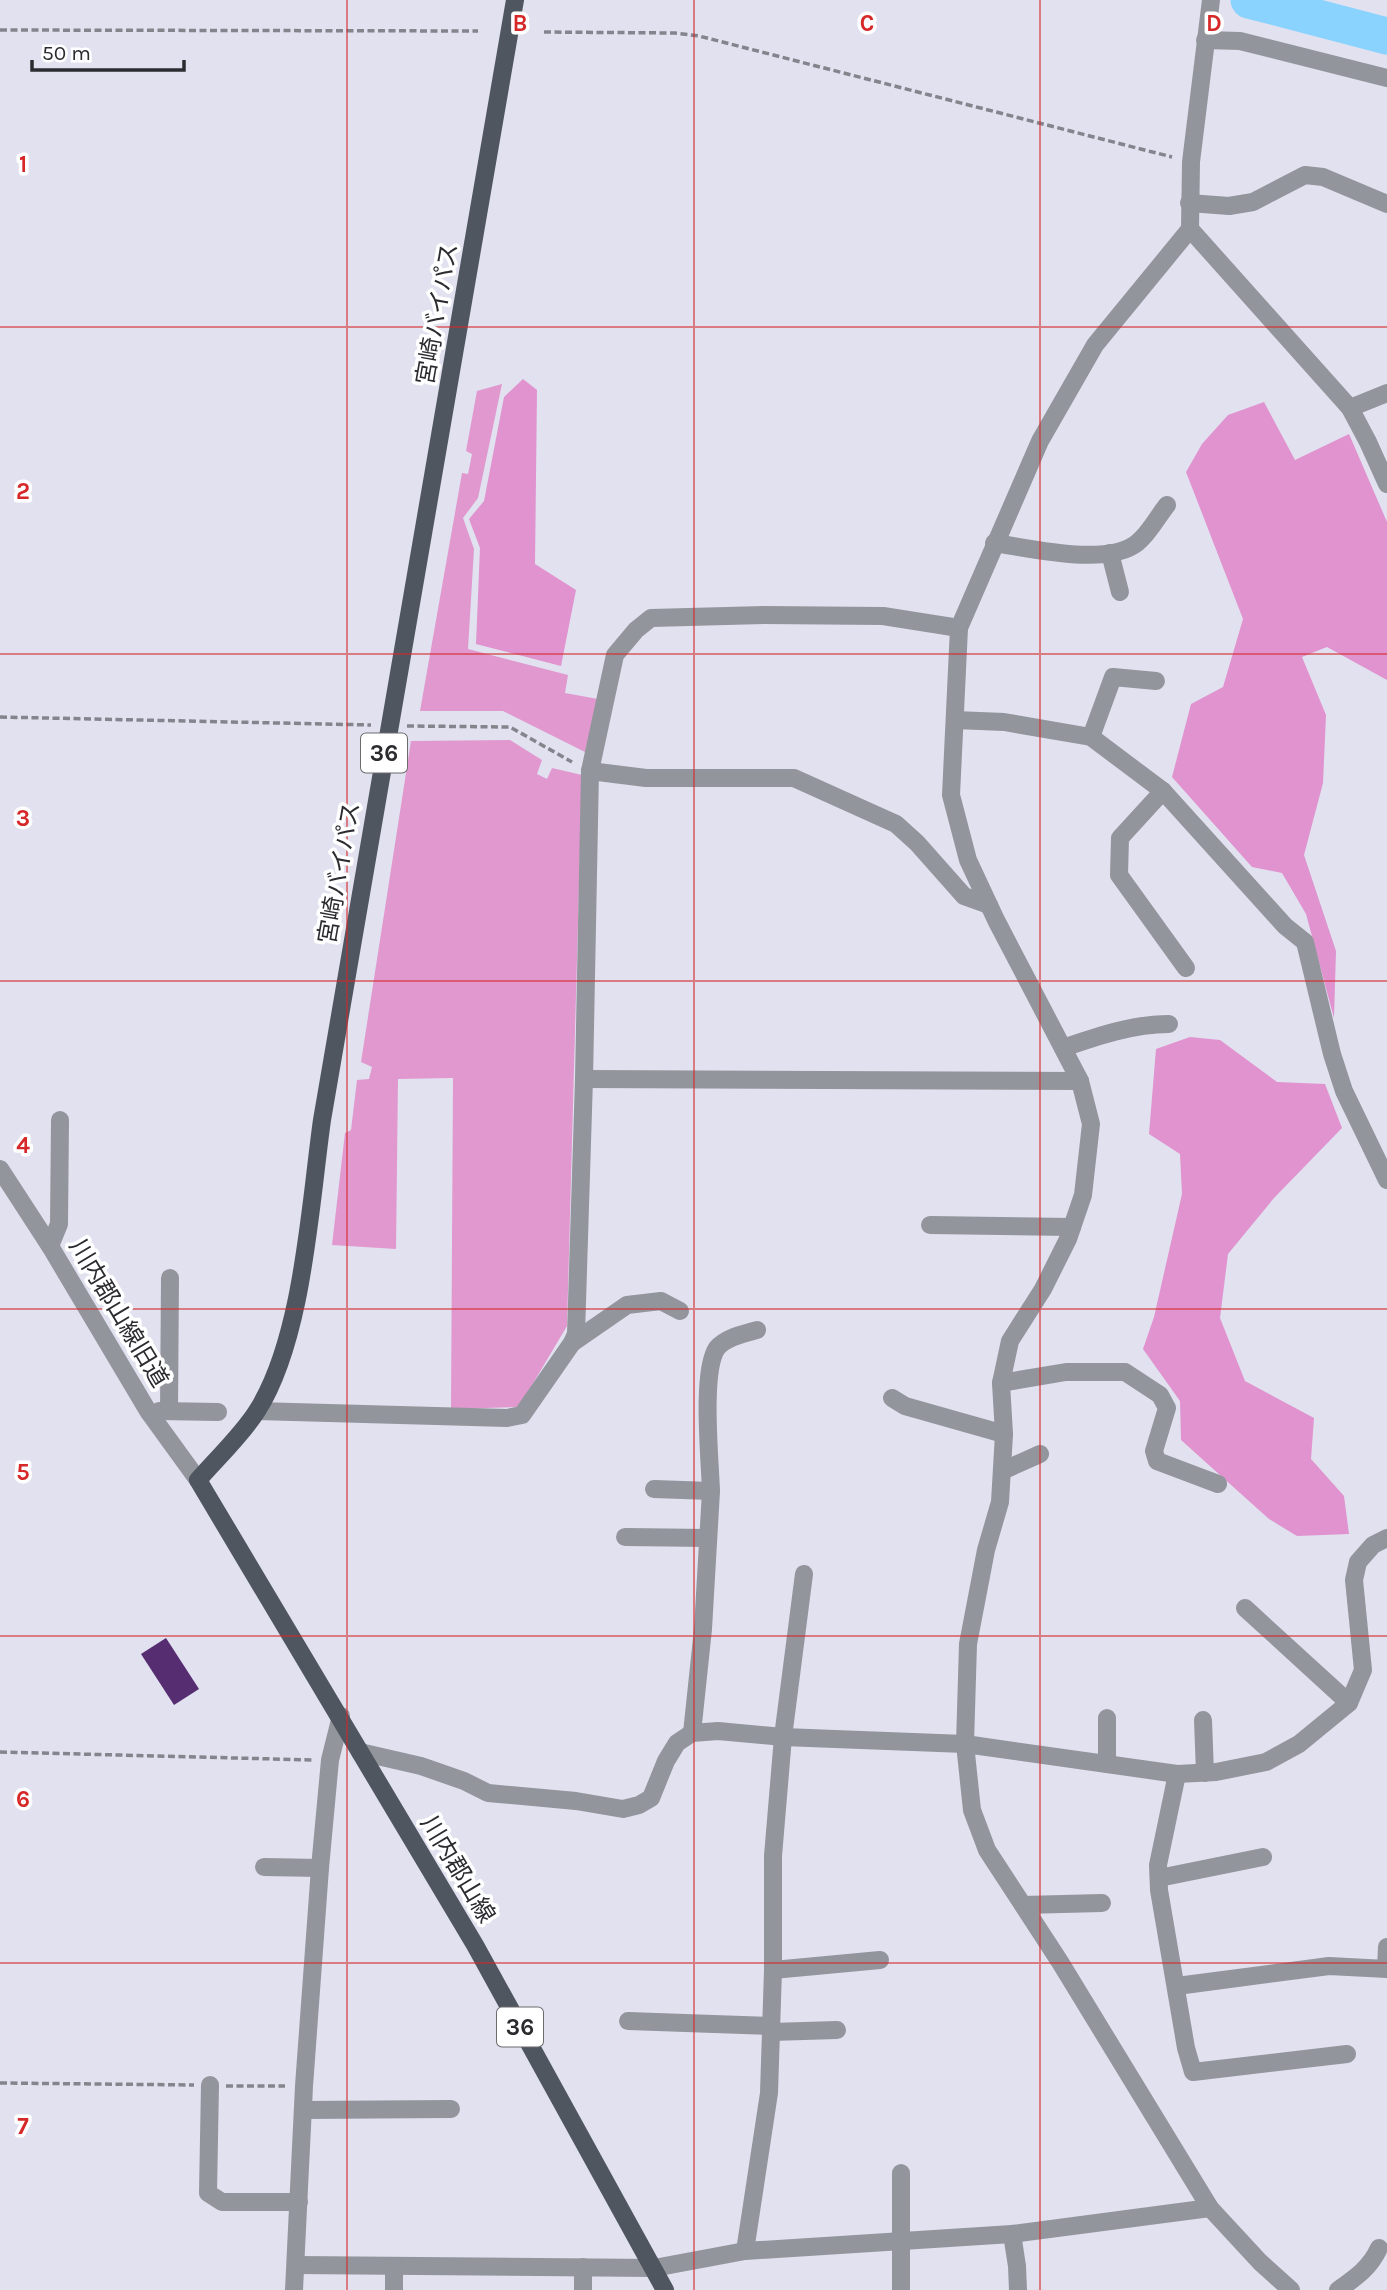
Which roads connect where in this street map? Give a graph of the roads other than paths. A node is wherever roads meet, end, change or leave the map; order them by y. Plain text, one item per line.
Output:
1 (515, 0) edge
2 (1211, 0) edge
3 (1205, 34) junction
4 (1387, 79) edge
5 (1189, 203) junction
6 (1387, 204) edge
7 (1190, 229) junction
8 (1387, 393) edge
9 (1350, 408) junction
10 (1387, 484) edge
11 (1167, 505) dead end
12 (994, 543) junction
13 (1110, 553) junction
14 (1120, 593) dead end
15 (959, 628) junction
16 (1156, 681) dead end
17 (955, 720) junction
18 (1091, 737) junction
19 (590, 771) junction
20 (1163, 791) junction
21 (989, 905) junction
22 (1186, 968) dead end
23 (1169, 1024) dead end
24 (1063, 1048) junction
25 (584, 1079) junction
26 (1080, 1081) junction
27 (60, 1120) dead end
28 (0, 1169) edge
29 (1387, 1180) edge
30 (930, 1225) dead end
31 (1072, 1227) junction
32 (50, 1246) junction
33 (170, 1278) dead end
34 (680, 1311) dead end
35 (757, 1331) dead end
36 (572, 1343) junction
37 (1001, 1383) junction
38 (892, 1398) dead end
39 (148, 1411) junction
40 (169, 1411) junction
41 (257, 1411) junction
42 (218, 1412) dead end
43 (1004, 1434) junction
44 (1040, 1454) dead end
45 (1002, 1471) junction
46 (198, 1480) junction
47 (1218, 1484) dead end
48 (654, 1489) dead end
49 (711, 1490) junction
50 (625, 1537) dead end
51 (708, 1538) junction
52 (1387, 1538) edge
53 (804, 1574) dead end
54 (1245, 1608) dead end
55 (1349, 1703) junction
56 (341, 1716) junction
57 (1107, 1718) dead end
58 (1203, 1720) dead end
59 (692, 1732) junction
60 (783, 1737) junction
61 (965, 1744) junction
62 (360, 1752) junction
63 (1107, 1764) junction
64 (1205, 1773) junction
65 (1177, 1774) junction
66 (1263, 1857) dead end
67 (264, 1867) dead end
68 (320, 1868) junction
69 (1159, 1878) junction
70 (1102, 1903) dead end
71 (1023, 1905) junction
72 (1387, 1947) edge
73 (880, 1960) dead end
74 (1386, 1969) edge
75 (773, 1970) junction
76 (1177, 1986) junction
77 (628, 2021) dead end
78 (771, 2029) junction
79 (836, 2029) dead end
80 (1347, 2054) dead end
81 (210, 2085) road end
82 (303, 2109) junction
83 (451, 2109) dead end
84 (901, 2173) dead end
85 (299, 2202) junction
86 (1210, 2208) junction
87 (1012, 2234) junction
88 (901, 2242) junction
89 (1379, 2248) dead end
90 (745, 2251) junction
91 (296, 2265) junction
92 (394, 2266) junction
93 (583, 2267) junction
94 (654, 2268) junction
95 (294, 2290) edge
96 (394, 2290) edge
97 (583, 2290) edge
98 (665, 2290) edge
99 (901, 2290) edge
100 (1018, 2290) edge
101 (1291, 2290) edge
102 (1338, 2290) edge

1 - 41 main road, 宮崎バイパス / 36
2 - 3 street
3 - 4 street
3 - 5 street
5 - 6 street
5 - 7 street
7 - 9 street
7 - 12 street
8 - 9 street
9 - 10 street
11 - 13 street
12 - 13 street
12 - 15 street
13 - 14 street
15 - 17 street
15 - 19 street
16 - 18 street
17 - 18 street
17 - 21 street
18 - 20 street
19 - 21 street
19 - 25 street
20 - 22 street
20 - 29 street
21 - 24 street
23 - 24 street
24 - 26 street
25 - 26 street
25 - 36 street
26 - 31 street
27 - 32 street
28 - 32 street, 川内郡山線旧道
30 - 31 street
31 - 37 street
32 - 39 street, 川内郡山線旧道
33 - 40 street
34 - 36 street
35 - 49 street
36 - 41 street
37 - 43 street
37 - 47 street
38 - 43 street
39 - 40 street
39 - 46 street, 川内郡山線旧道
40 - 42 street
41 - 46 main road, 宮崎バイパス / 36
43 - 45 street
44 - 45 street
45 - 61 street
46 - 56 main road, 川内郡山線 / 36
48 - 49 street
49 - 51 street
50 - 51 street
51 - 59 street
52 - 55 street
53 - 60 street
54 - 55 street
55 - 64 street
56 - 62 main road, 川内郡山線 / 36
56 - 68 street
57 - 63 street
58 - 64 street
59 - 60 street
59 - 62 street
60 - 61 street
60 - 75 street
61 - 63 street
61 - 71 street
62 - 94 main road, 川内郡山線 / 36
63 - 65 street
64 - 65 street
65 - 69 street
66 - 69 street
67 - 68 street
68 - 82 street
69 - 76 street
70 - 71 street
71 - 86 street
72 - 74 street
73 - 75 street
74 - 76 street
75 - 78 street
76 - 80 street
77 - 78 street
78 - 79 street
78 - 90 street
81 - 85 street
82 - 83 street
82 - 85 street
84 - 88 street
85 - 91 street
86 - 87 street
86 - 101 street
87 - 88 street
87 - 100 street
88 - 90 street
88 - 99 street
89 - 102 street
90 - 94 street
91 - 92 street
91 - 95 street
92 - 93 street
92 - 96 street
93 - 94 street
93 - 97 street
94 - 98 main road, 川内郡山線 / 36

